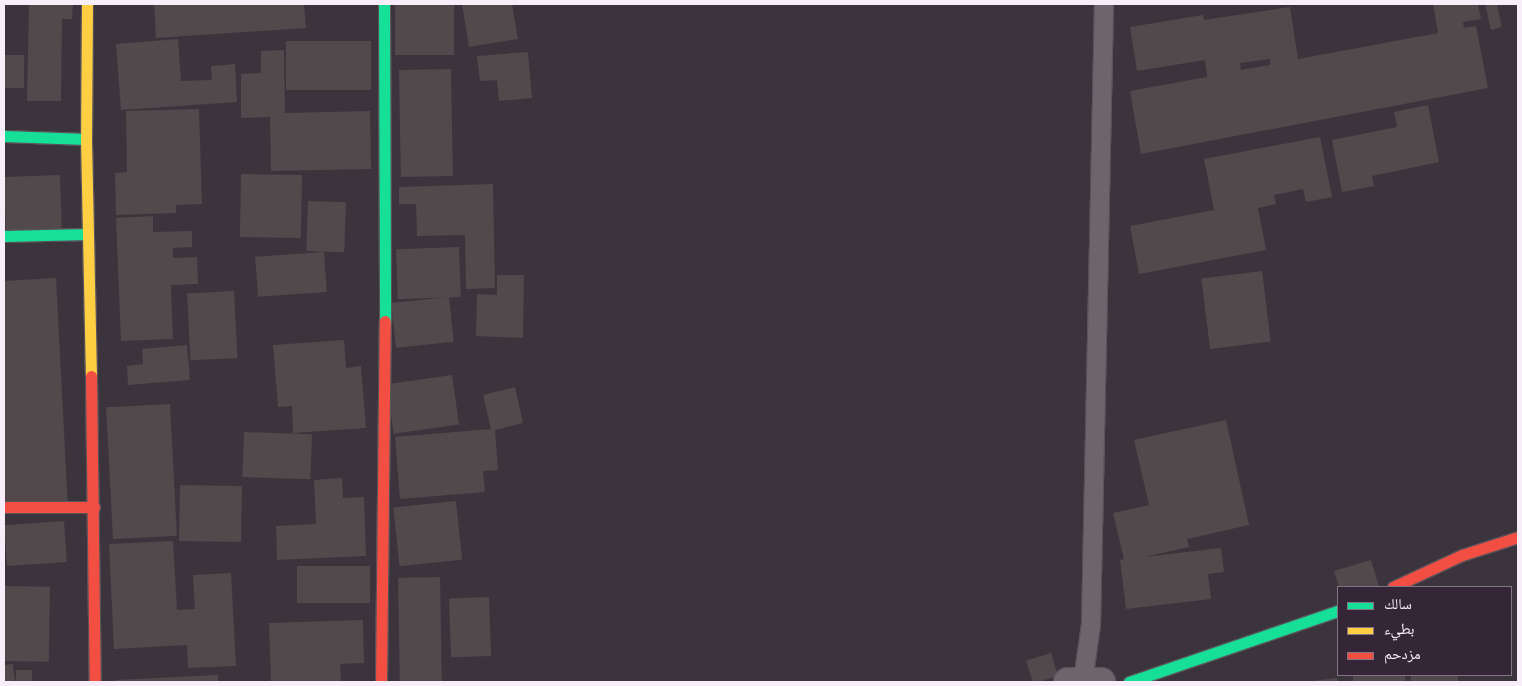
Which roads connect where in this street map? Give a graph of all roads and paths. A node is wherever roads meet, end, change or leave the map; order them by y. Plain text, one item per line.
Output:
1 (87, 4) edge
2 (384, 4) edge
3 (1104, 4) edge
4 (4, 136) edge
5 (86, 139) junction
6 (88, 234) junction
7 (4, 236) edge
8 (4, 507) edge
9 (94, 507) junction
10 (1518, 537) edge
11 (1395, 586) edge
12 (1337, 611) edge
13 (95, 682) edge
14 (381, 682) edge
15 (1084, 682) edge
16 (1128, 682) edge

1 - 5 street
2 - 14 street
3 - 15 lane
4 - 5 street
5 - 6 street
6 - 7 street
6 - 9 street
8 - 9 street
9 - 13 street
10 - 11 street
12 - 16 street

